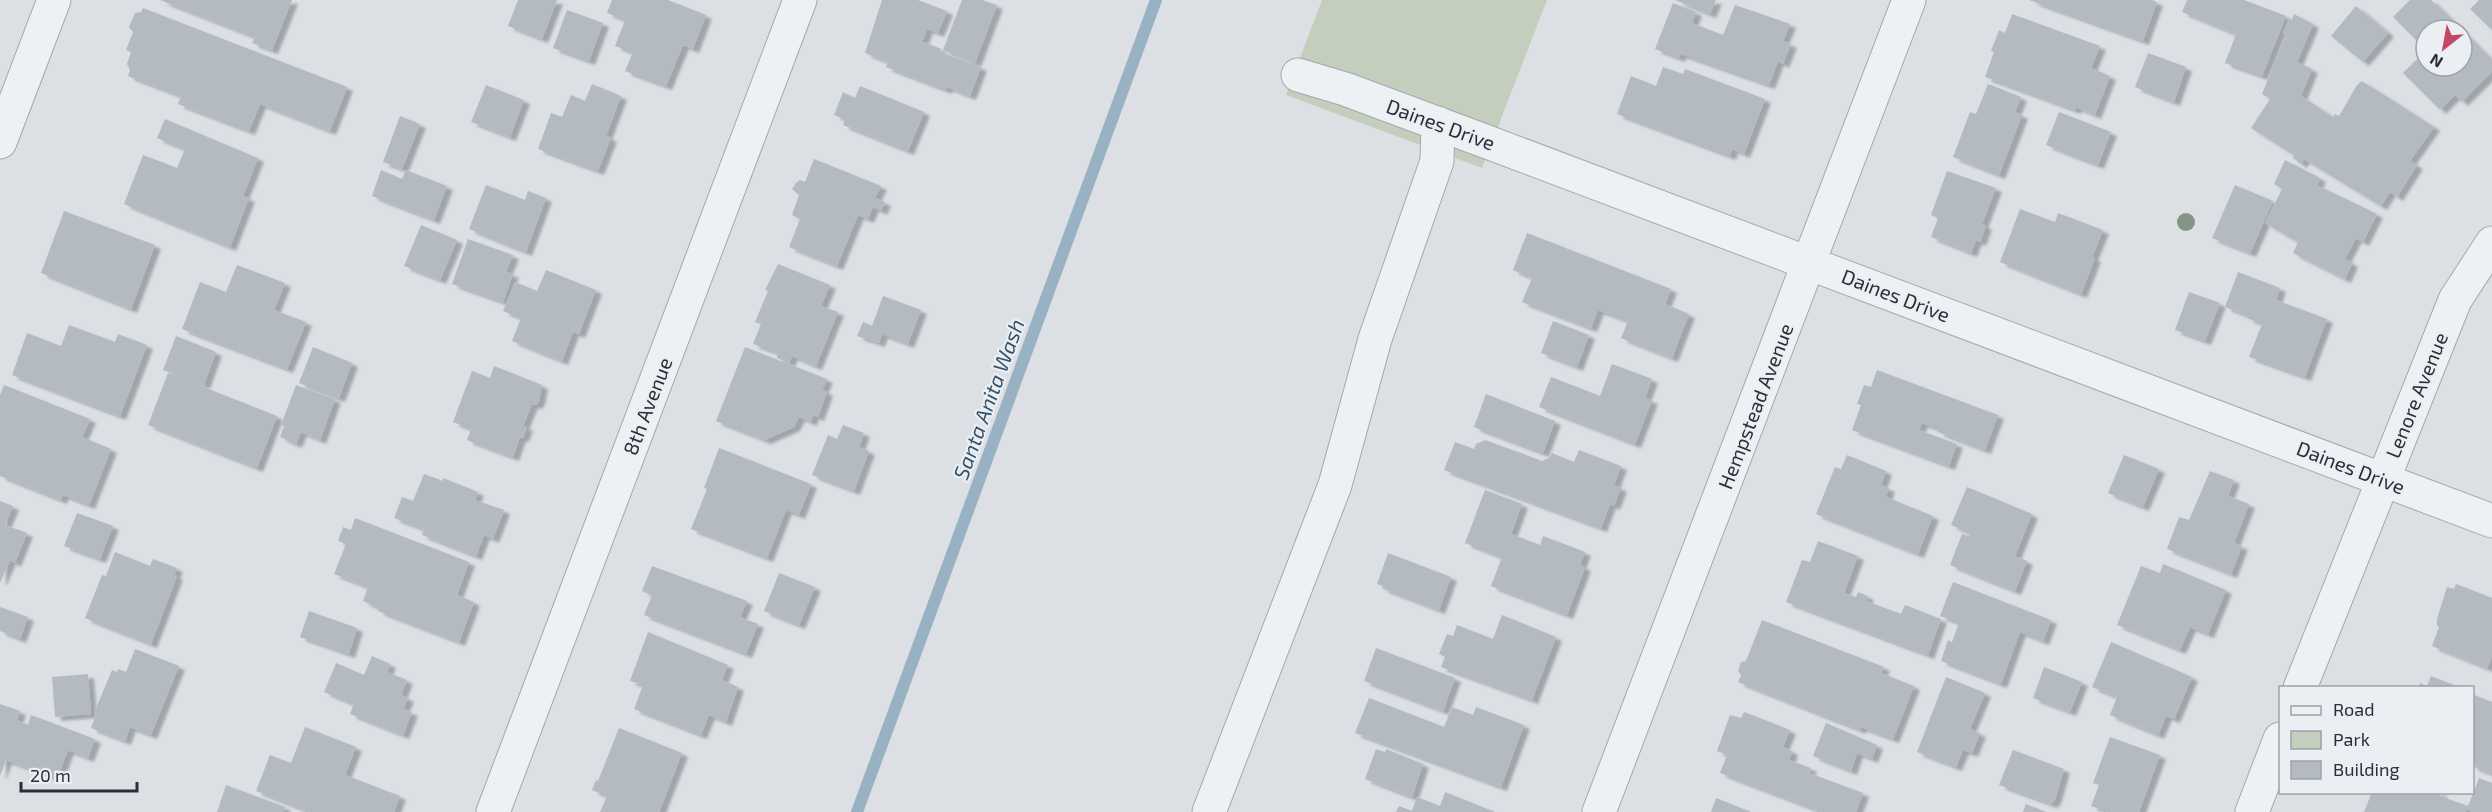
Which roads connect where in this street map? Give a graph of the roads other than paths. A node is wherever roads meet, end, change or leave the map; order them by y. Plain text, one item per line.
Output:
1 (54, 0) edge
2 (801, 0) edge
3 (1909, 0) edge
4 (1298, 75) dead end
5 (1438, 123) junction
6 (0, 142) edge
7 (2492, 243) edge
8 (1810, 262) junction
9 (2382, 479) junction
10 (2492, 521) edge
11 (2300, 686) edge
12 (2279, 742) edge
13 (493, 812) edge
14 (1209, 812) edge
15 (1599, 812) edge
16 (2252, 812) edge

1 - 6 street
2 - 13 street, 8th Avenue
3 - 8 street, Hempstead Avenue
4 - 5 street, Daines Drive
5 - 8 street, Daines Drive
5 - 14 street
7 - 9 street, Lenore Avenue
8 - 9 street, Daines Drive
8 - 15 street, Hempstead Avenue
9 - 10 street, Daines Drive
9 - 11 street, Lenore Avenue
12 - 16 street

